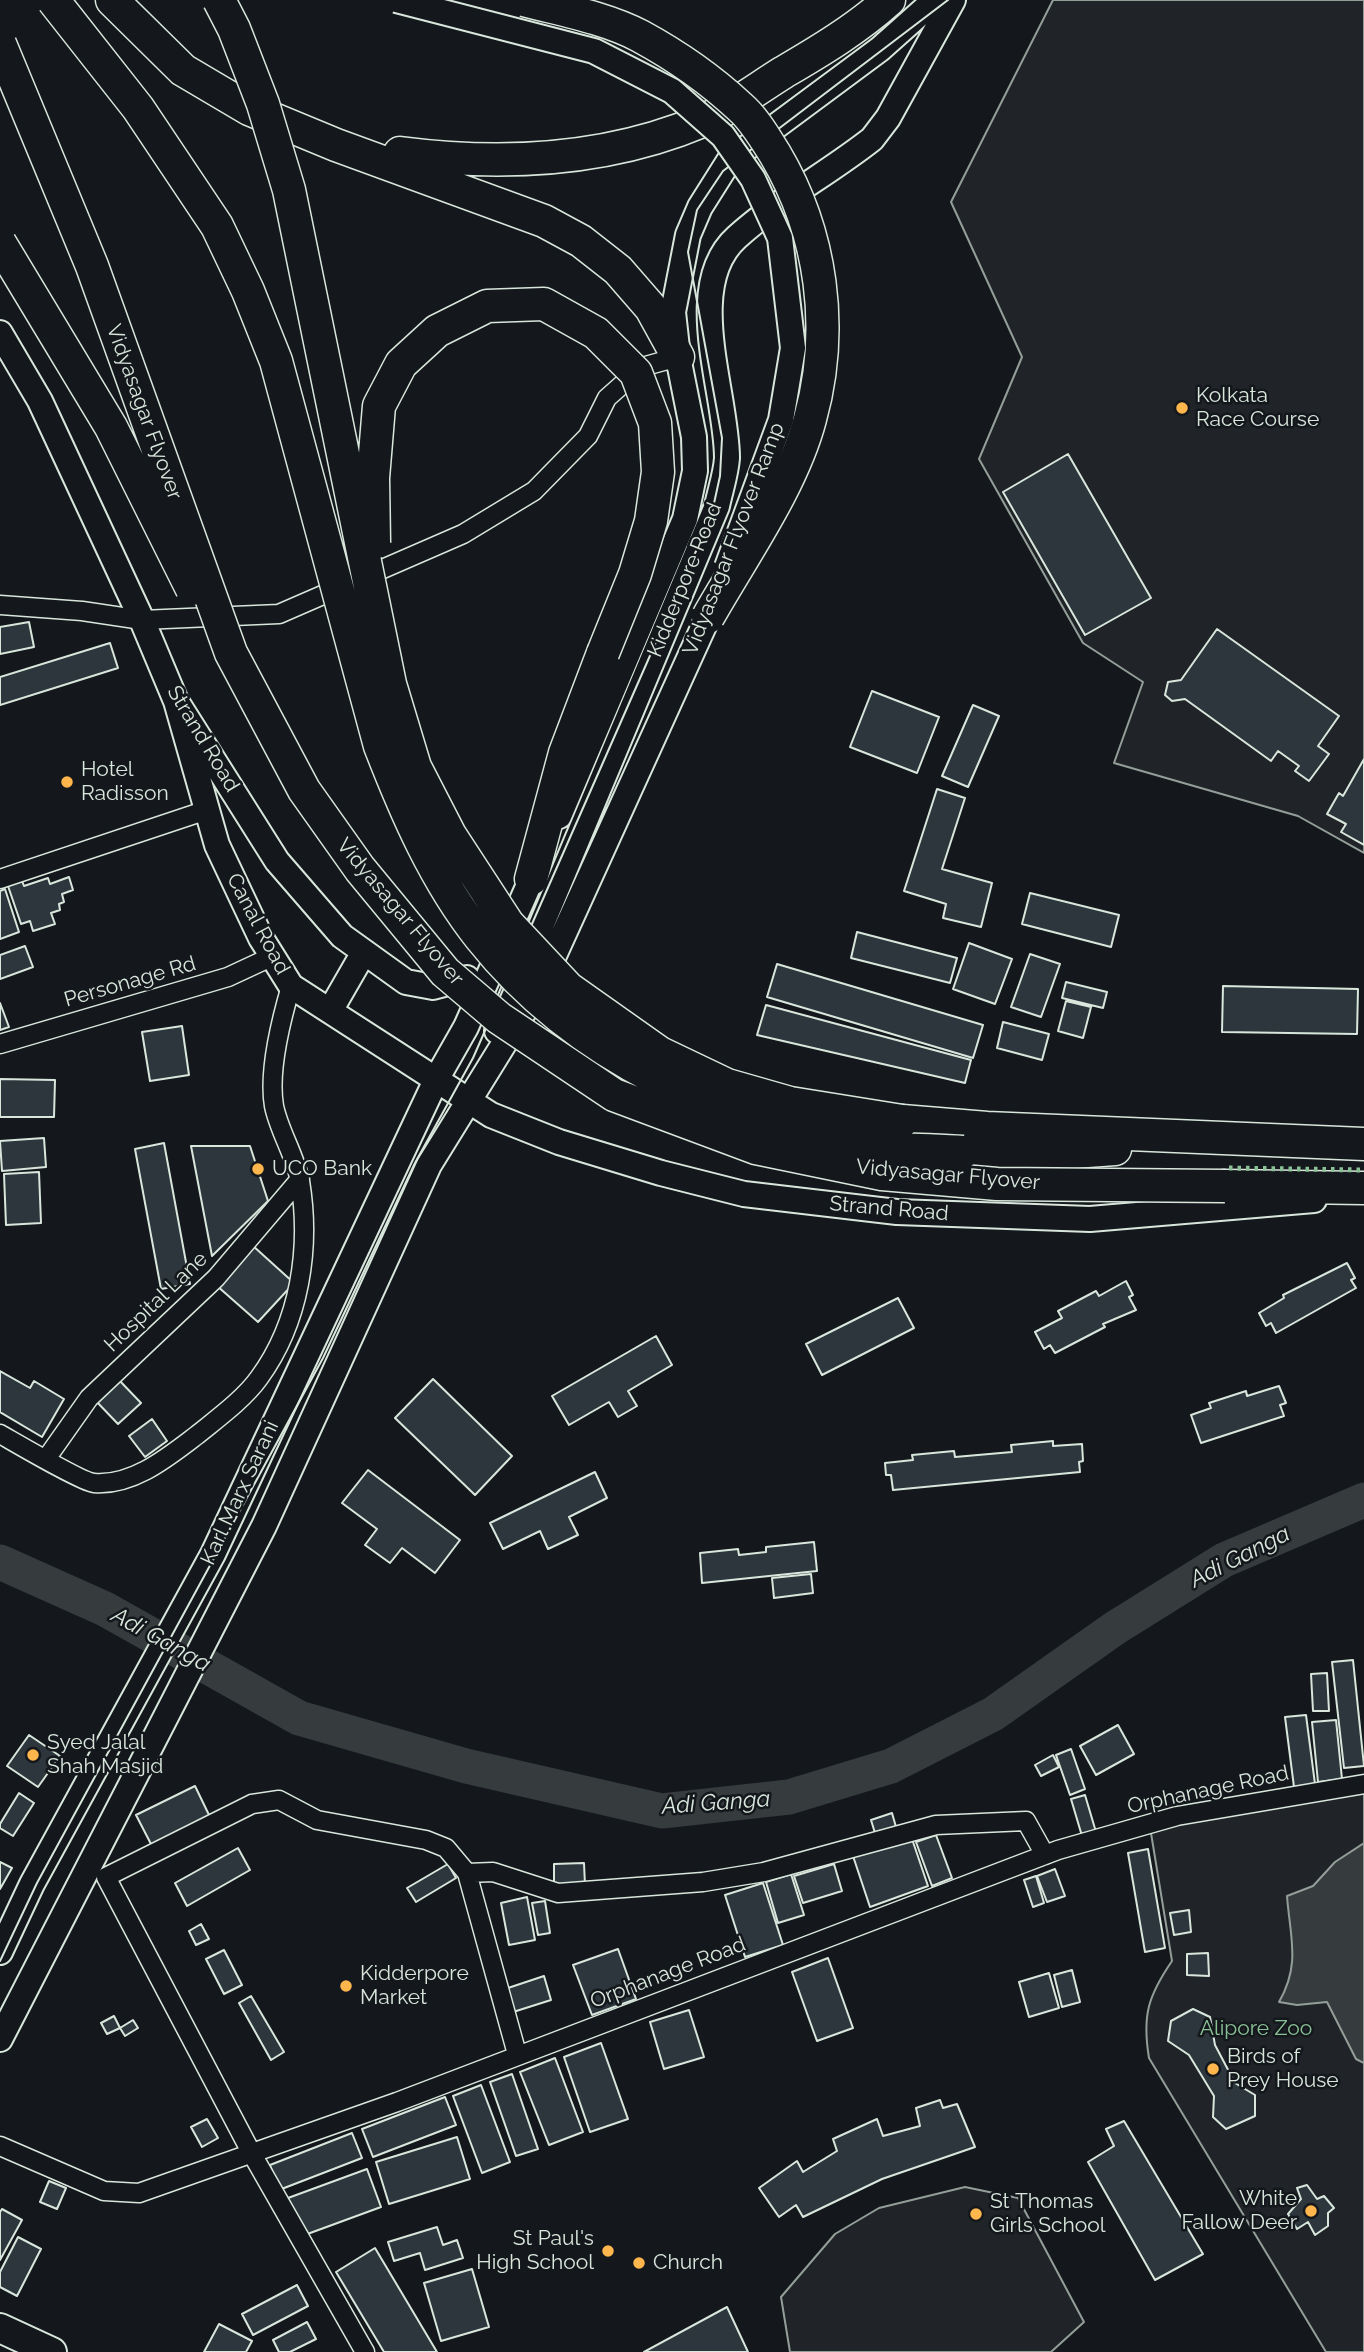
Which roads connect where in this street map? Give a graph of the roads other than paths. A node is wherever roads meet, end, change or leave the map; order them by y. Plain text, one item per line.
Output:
1 (53, 0) edge
2 (112, 0) edge
3 (219, 0) edge
4 (396, 0) edge
5 (524, 0) edge
6 (889, 0) edge
7 (935, 0) edge
8 (953, 0) edge
9 (0, 44) edge
10 (336, 145) junction
11 (0, 243) edge
12 (680, 274) junction
13 (711, 279) junction
14 (0, 333) edge
15 (678, 357) junction
16 (0, 605) edge
17 (708, 617) junction
18 (142, 620) junction
19 (376, 620) junction
20 (231, 653) junction
21 (176, 701) junction
22 (207, 810) junction
23 (0, 879) edge
24 (531, 879) junction
25 (364, 952) junction
26 (271, 957) junction
27 (493, 966) junction
28 (291, 986) junction
29 (330, 1011) junction
30 (466, 1027) joint
31 (0, 1044) edge
32 (437, 1078) junction
33 (469, 1100) junction
34 (1228, 1140) junction
35 (1364, 1144) edge
36 (300, 1180) junction
37 (1364, 1188) edge
38 (1364, 1195) edge
39 (0, 1434) edge
40 (46, 1459) junction
41 (264, 1526) junction
42 (213, 1554) junction
43 (1364, 1784) edge
44 (1045, 1855) junction
45 (467, 1873) junction
46 (0, 1952) edge
47 (0, 2039) edge
48 (517, 2054) junction
49 (0, 2146) edge
50 (252, 2154) junction
51 (0, 2328) edge
52 (52, 2352) edge
53 (365, 2352) edge

1 - 34 highway, bridge
2 - 10 highway
3 - 19 highway, bridge
4 - 17 main road, Vidyasagar Flyover Ramp, bridge
5 - 17 highway, bridge
6 - 10 highway
7 - 12 main road, Kidderpore Road
8 - 13 main road, Kidderpore Road
9 - 20 highway, Vidyasagar Flyover, bridge
10 - 15 highway
11 - 20 highway, bridge
12 - 13 main road
12 - 15 main road, Kidderpore Road
13 - 33 main road, Kidderpore Road
14 - 18 main road, Strand Road
15 - 18 street
15 - 24 main road, Kidderpore Road
16 - 18 street
17 - 33 main road, Vidyasagar Flyover Ramp
18 - 21 main road, Strand Road
19 - 24 highway, bridge
19 - 34 highway, bridge
20 - 37 highway, Vidyasagar Flyover, bridge
21 - 22 main road, Canal Road
21 - 25 main road, Strand Road
22 - 23 street
22 - 26 main road, Canal Road
24 - 27 main road, Kidderpore Road
25 - 27 main road, Strand Road
25 - 29 main road
26 - 28 main road, Canal Road
26 - 31 street, Personage Rd
27 - 30 main road, Kidderpore Road
28 - 29 main road, Strand Road
28 - 36 street, Canal Road
29 - 32 main road, Strand Road
30 - 32 main road, Karl Marx Sarani
32 - 33 main road, Strand Road
32 - 42 main road, Karl Marx Sarani
33 - 38 main road, Strand Road
33 - 41 main road
34 - 35 highway
36 - 40 street, Hospital Lane
36 - 40 street, Canal Road
39 - 40 street, Canal Road
41 - 42 main road
41 - 47 main road
42 - 46 main road, Karl Marx Sarani
43 - 44 street, Orphanage Road
44 - 45 street
44 - 48 street, Orphanage Road
45 - 48 street
45 - 50 street
48 - 50 street, Orphanage Road
49 - 50 street, Orphanage Road
50 - 53 street
51 - 52 main road

